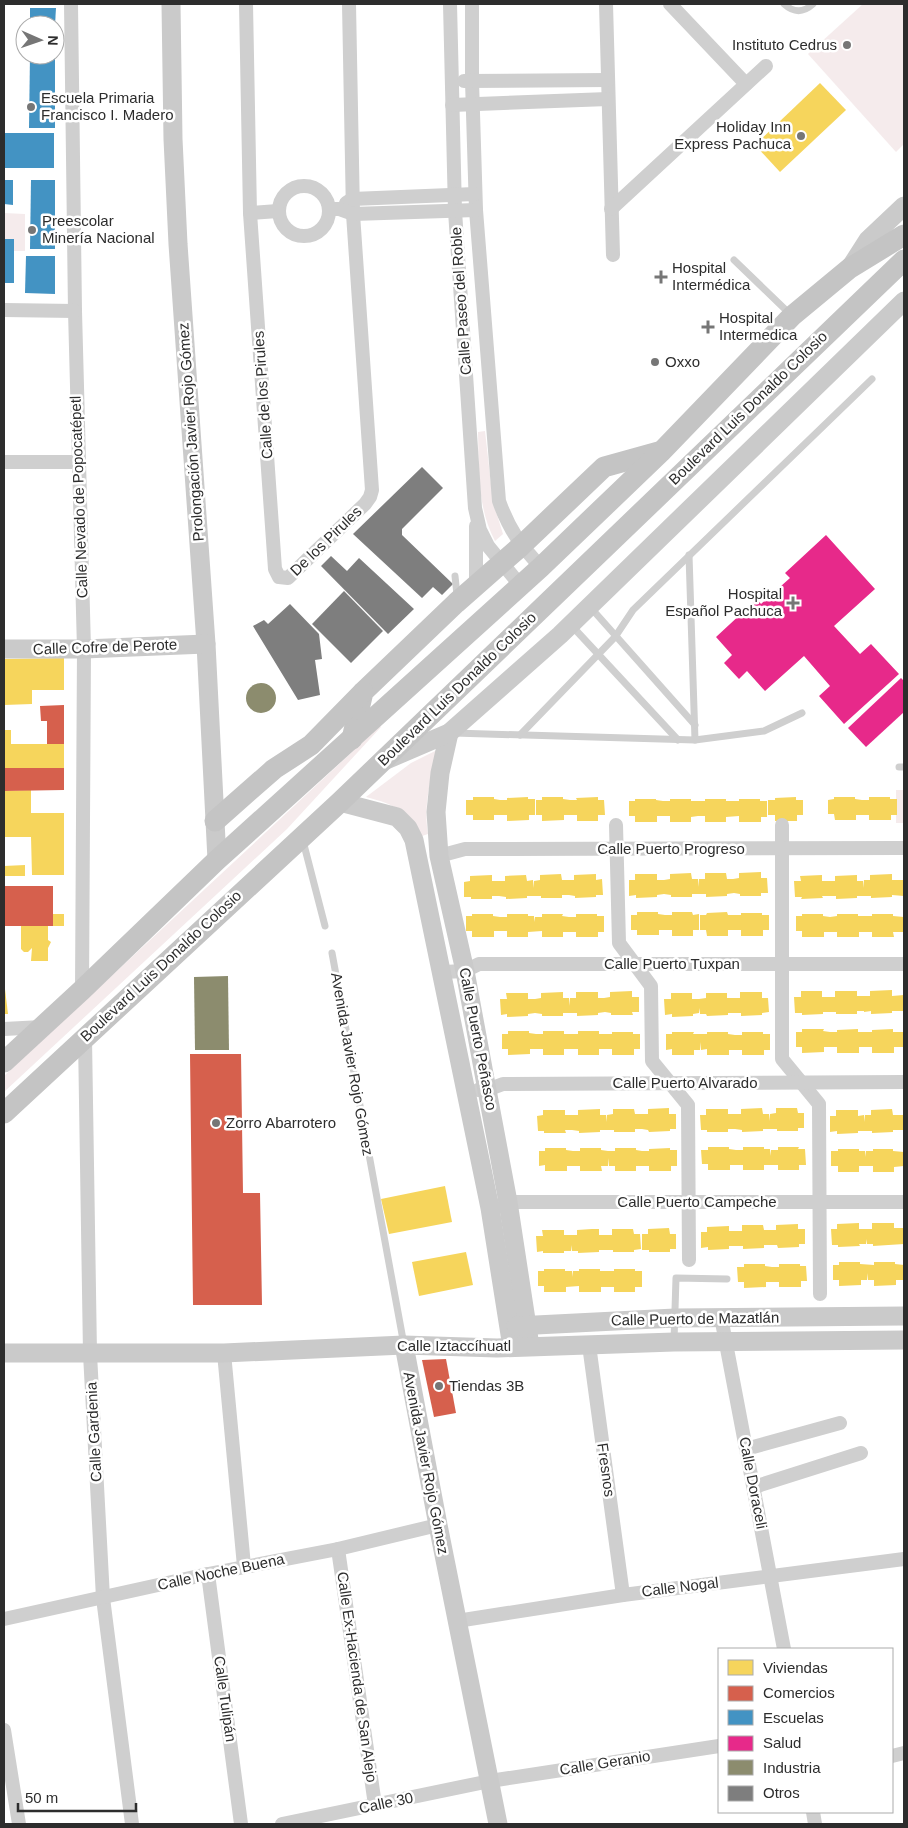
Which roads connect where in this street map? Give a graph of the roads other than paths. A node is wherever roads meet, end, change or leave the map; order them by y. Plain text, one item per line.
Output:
1 (71, 4) edge
2 (171, 4) edge
3 (246, 4) edge
4 (348, 4) edge
5 (450, 4) edge
6 (472, 4) edge
7 (606, 4) edge
8 (670, 4) edge
9 (784, 4) edge
10 (813, 4) edge
11 (766, 66) dead end
12 (608, 80) junction
13 (451, 81) junction
14 (472, 81) junction
15 (533, 81) junction
16 (746, 84) junction
17 (608, 99) junction
18 (534, 101) junction
19 (473, 104) junction
20 (452, 105) junction
21 (476, 194) junction
22 (454, 196) junction
23 (352, 199) junction
24 (904, 206) edge
25 (334, 209) junction
26 (611, 209) junction
27 (476, 210) junction
28 (278, 211) junction
29 (455, 211) junction
30 (250, 213) junction
31 (353, 214) junction
32 (902, 236) edge
33 (613, 255) dead end
34 (734, 260) dead end
35 (904, 260) edge
36 (850, 268) junction
37 (904, 301) edge
38 (4, 310) edge
39 (74, 311) junction
40 (792, 316) junction
41 (872, 379) dead end
42 (661, 452) junction
43 (4, 462) edge
44 (78, 462) junction
45 (475, 508) junction
46 (521, 546) junction
47 (688, 555) junction
48 (541, 566) junction
49 (484, 570) junction
50 (455, 576) dead end
51 (279, 577) joint
52 (520, 584) junction
53 (456, 603) junction
54 (589, 606) junction
55 (571, 624) junction
56 (615, 637) junction
57 (206, 644) junction
58 (4, 649) edge
59 (84, 649) junction
60 (598, 654) junction
61 (363, 692) junction
62 (802, 713) dead end
63 (695, 725) junction
64 (448, 733) junction
65 (520, 735) junction
66 (352, 739) junction
67 (678, 740) junction
68 (695, 740) junction
69 (383, 761) junction
70 (340, 802) junction
71 (215, 821) junction
72 (616, 825) dead end
73 (782, 825) dead end
74 (302, 836) junction
75 (782, 848) junction
76 (904, 848) edge
77 (617, 849) junction
78 (439, 856) junction
79 (217, 860) junction
80 (325, 926) dead end
81 (332, 953) dead end
82 (634, 964) junction
83 (782, 964) junction
84 (904, 964) edge
85 (465, 971) junction
86 (442, 972) junction
87 (82, 990) junction
88 (42, 1027) junction
89 (4, 1029) edge
90 (85, 1038) junction
91 (4, 1062) edge
92 (904, 1082) edge
93 (801, 1083) junction
94 (671, 1084) junction
95 (466, 1090) junction
96 (488, 1090) junction
97 (4, 1113) edge
98 (508, 1202) junction
99 (689, 1202) junction
100 (820, 1202) junction
101 (904, 1202) edge
102 (490, 1208) junction
103 (689, 1260) dead end
104 (727, 1279) dead end
105 (820, 1294) dead end
106 (904, 1316) edge
107 (721, 1317) junction
108 (675, 1318) junction
109 (518, 1326) junction
110 (904, 1340) edge
111 (674, 1342) junction
112 (725, 1342) junction
113 (404, 1345) junction
114 (589, 1345) junction
115 (513, 1347) junction
116 (4, 1353) edge
117 (90, 1354) junction
118 (224, 1354) junction
119 (840, 1423) dead end
120 (746, 1449) junction
121 (861, 1453) dead end
122 (754, 1487) junction
123 (438, 1525) junction
124 (338, 1549) junction
125 (904, 1559) edge
126 (244, 1566) junction
127 (208, 1574) junction
128 (771, 1575) junction
129 (623, 1595) junction
130 (103, 1598) junction
131 (4, 1618) edge
132 (458, 1621) junction
133 (784, 1648) edge
134 (4, 1730) edge
135 (718, 1746) edge
136 (6, 1750) edge
137 (490, 1780) junction
138 (375, 1805) junction
139 (19, 1824) edge
140 (132, 1824) edge
141 (241, 1824) edge
142 (282, 1824) edge
143 (498, 1824) edge

1 - 39 street, Calle Nevado de Popocatépetl
2 - 57 street, Prolongación Javier Rojo Gómez
3 - 30 street, Calle de los Pirules
4 - 23 street
5 - 13 street, Calle Paseo del Roble
6 - 14 street, Calle Paseo del Roble
7 - 12 street
8 - 16 street
9 - 10 lane
11 - 16 street
12 - 15 street
12 - 17 street
13 - 14 street
13 - 20 street, Calle Paseo del Roble
14 - 15 street
14 - 19 street, Calle Paseo del Roble
15 - 18 street
16 - 26 street
17 - 18 street
17 - 26 street
18 - 19 street
19 - 20 street
19 - 21 street, Calle Paseo del Roble
20 - 22 street, Calle Paseo del Roble
21 - 22 street
21 - 27 street, Calle Paseo del Roble
22 - 23 street
22 - 29 street, Calle Paseo del Roble
23 - 25 street
23 - 31 street
24 - 36 street
25 - 28 street
25 - 28 street
25 - 31 street
26 - 33 street
27 - 29 street
27 - 46 street, Calle Paseo del Roble
28 - 30 street
29 - 31 street
29 - 45 street, Calle Paseo del Roble
30 - 51 street, Calle de los Pirules
31 - 51 street, De los Pirules
32 - 36 main road, Boulevard Luis Donaldo Colosio
34 - 40 lane
35 - 69 main road, Boulevard Luis Donaldo Colosio
36 - 40 main road, Boulevard Luis Donaldo Colosio
37 - 54 street
38 - 39 street
39 - 44 street, Calle Nevado de Popocatépetl
40 - 42 main road, Boulevard Luis Donaldo Colosio
41 - 47 lane
42 - 46 main road
42 - 48 main road, Boulevard Luis Donaldo Colosio
43 - 44 street
44 - 59 street, Calle Nevado de Popocatépetl
45 - 49 street
45 - 49 street, Calle Paseo del Roble
46 - 48 street, Calle Paseo del Roble
46 - 49 main road
47 - 56 lane
47 - 63 lane
48 - 52 main road, Boulevard Luis Donaldo Colosio
49 - 52 street, Calle Paseo del Roble
49 - 53 main road
50 - 53 lane
52 - 66 main road, Boulevard Luis Donaldo Colosio
53 - 61 main road
54 - 55 street
54 - 56 lane
55 - 60 lane
55 - 64 street
56 - 60 lane
56 - 63 lane
57 - 59 street, Calle Cofre de Perote
57 - 71 street, Prolongación Javier Rojo Gómez
58 - 59 street, Calle Cofre de Perote
59 - 87 street, Calle Nevado de Popocatépetl
60 - 65 lane
60 - 67 lane
61 - 66 main road
61 - 71 main road
62 - 68 lane
63 - 68 lane
64 - 65 lane
64 - 69 street
64 - 78 street, Calle Puerto Peñasco
65 - 67 lane
66 - 79 main road, Boulevard Luis Donaldo Colosio
67 - 68 lane
69 - 70 main road, Boulevard Luis Donaldo Colosio
70 - 74 main road, Boulevard Luis Donaldo Colosio
70 - 86 street, Calle Puerto Peñasco
71 - 79 street, Prolongación Javier Rojo Gómez
72 - 77 street
73 - 75 street
74 - 80 lane
74 - 90 main road, Boulevard Luis Donaldo Colosio
75 - 76 street, Calle Puerto Progreso
75 - 77 street, Calle Puerto Progreso
75 - 83 street
77 - 78 street, Calle Puerto Progreso
77 - 82 street
78 - 85 street, Calle Puerto Peñasco
79 - 87 main road, Boulevard Luis Donaldo Colosio
81 - 113 lane, Avenida Javier Rojo Gómez
82 - 83 street, Calle Puerto Tuxpan
82 - 85 street, Calle Puerto Tuxpan
82 - 94 street
83 - 84 street, Calle Puerto Tuxpan
83 - 93 street
85 - 86 street, Calle Puerto Tuxpan
85 - 96 street, Calle Puerto Peñasco
86 - 95 street, Calle Puerto Peñasco
87 - 88 main road, Boulevard Luis Donaldo Colosio
88 - 89 street
88 - 91 main road, Boulevard Luis Donaldo Colosio
90 - 97 main road, Boulevard Luis Donaldo Colosio
90 - 117 street, Calle Gardenia
92 - 93 street, Calle Puerto Alvarado
93 - 94 street, Calle Puerto Alvarado
93 - 100 street
94 - 96 street, Calle Puerto Alvarado
94 - 99 street
95 - 96 street, Calle Puerto Alvarado
95 - 102 street, Calle Puerto Peñasco
96 - 98 street, Calle Puerto Peñasco
98 - 99 street, Calle Puerto Campeche
98 - 102 street, Calle Puerto Campeche
98 - 109 street, Calle Puerto Peñasco
99 - 100 street, Calle Puerto Campeche
99 - 103 street
100 - 101 street, Calle Puerto Campeche
100 - 105 street
102 - 109 street, Calle Puerto Peñasco
104 - 108 lane
106 - 107 street, Calle Puerto de Mazatlán
107 - 108 street, Calle Puerto de Mazatlán
107 - 112 street, Calle Doraceli
108 - 109 street, Calle Puerto de Mazatlán
108 - 111 lane
109 - 115 street, Calle Puerto Peñasco
110 - 112 street, Calle Iztaccíhuatl
111 - 112 street, Calle Iztaccíhuatl
111 - 114 street, Calle Iztaccíhuatl
112 - 120 street, Calle Doraceli
113 - 115 street, Calle Iztaccíhuatl
113 - 118 street, Calle Iztaccíhuatl
113 - 123 street, Avenida Javier Rojo Gómez
114 - 115 street, Calle Iztaccíhuatl
114 - 129 street, Fresnos
116 - 117 street, Calle Iztaccíhuatl
117 - 118 street, Calle Iztaccíhuatl
117 - 130 street, Calle Gardenia
118 - 126 street
119 - 120 street
120 - 122 street, Calle Doraceli
121 - 122 street
122 - 128 street, Calle Doraceli
123 - 124 street, Calle Noche Buena
123 - 132 street, Avenida Javier Rojo Gómez
124 - 126 street, Calle Noche Buena
124 - 138 street, Calle Ex-Hacienda de San Alejo
125 - 128 street, Calle Nogal
126 - 127 street, Calle Noche Buena
127 - 130 street, Calle Noche Buena
127 - 141 street, Calle Tulipán
128 - 129 street, Calle Nogal
128 - 133 street, Calle Doraceli
129 - 132 street, Calle Nogal
130 - 131 street, Calle Noche Buena
130 - 140 street, Calle Gardenia
132 - 137 street, Avenida Javier Rojo Gómez
134 - 136 street
135 - 137 street, Calle Geranio
136 - 139 street
137 - 138 street, Calle 30
137 - 143 street, Avenida Javier Rojo Gómez
138 - 142 street, Calle 30

